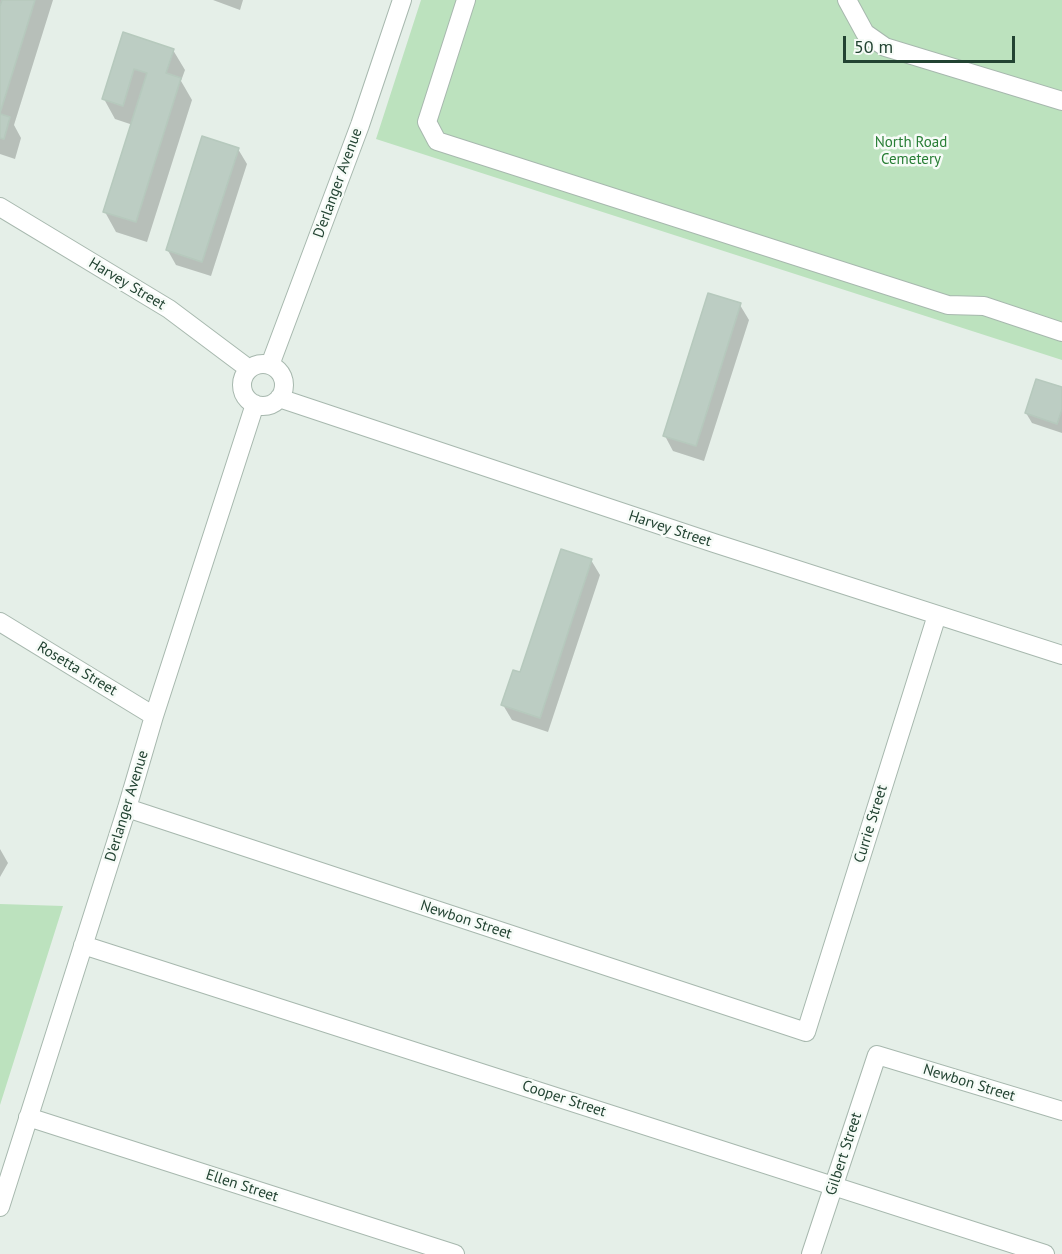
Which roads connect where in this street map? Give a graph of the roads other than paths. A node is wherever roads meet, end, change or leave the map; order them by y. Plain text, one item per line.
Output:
1 (402, 0) edge
2 (466, 0) edge
3 (847, 0) edge
4 (1062, 101) edge
5 (0, 207) edge
6 (1062, 332) edge
7 (270, 365) junction
8 (249, 369) junction
9 (279, 398) junction
10 (255, 404) junction
11 (937, 615) junction
12 (0, 622) edge
13 (1062, 655) edge
14 (154, 716) junction
15 (127, 808) junction
16 (83, 945) junction
17 (806, 1032) joint
18 (877, 1055) joint
19 (1062, 1111) edge
20 (28, 1118) junction
21 (833, 1185) junction
22 (0, 1207) edge
23 (455, 1254) edge
24 (811, 1254) edge
25 (1045, 1254) edge

1 - 7 street, D'erlanger Avenue
2 - 6 street
3 - 4 street
5 - 8 street, Harvey Street
7 - 8 street
7 - 9 street
8 - 10 street
9 - 10 street
9 - 11 street, Harvey Street
10 - 14 street, D'erlanger Avenue
11 - 13 street, Harvey Street
11 - 17 street, Currie Street
12 - 14 street, Rosetta Street
14 - 15 street, D'erlanger Avenue
15 - 16 street, D'erlanger Avenue
15 - 17 street, Newbon Street
16 - 20 street, D'erlanger Avenue
16 - 21 street, Cooper Street
18 - 19 street, Newbon Street
18 - 21 street, Gilbert Street
20 - 22 street, D'erlanger Avenue
20 - 23 street, Ellen Street
21 - 24 street, Gilbert Street
21 - 25 street, Cooper Street

